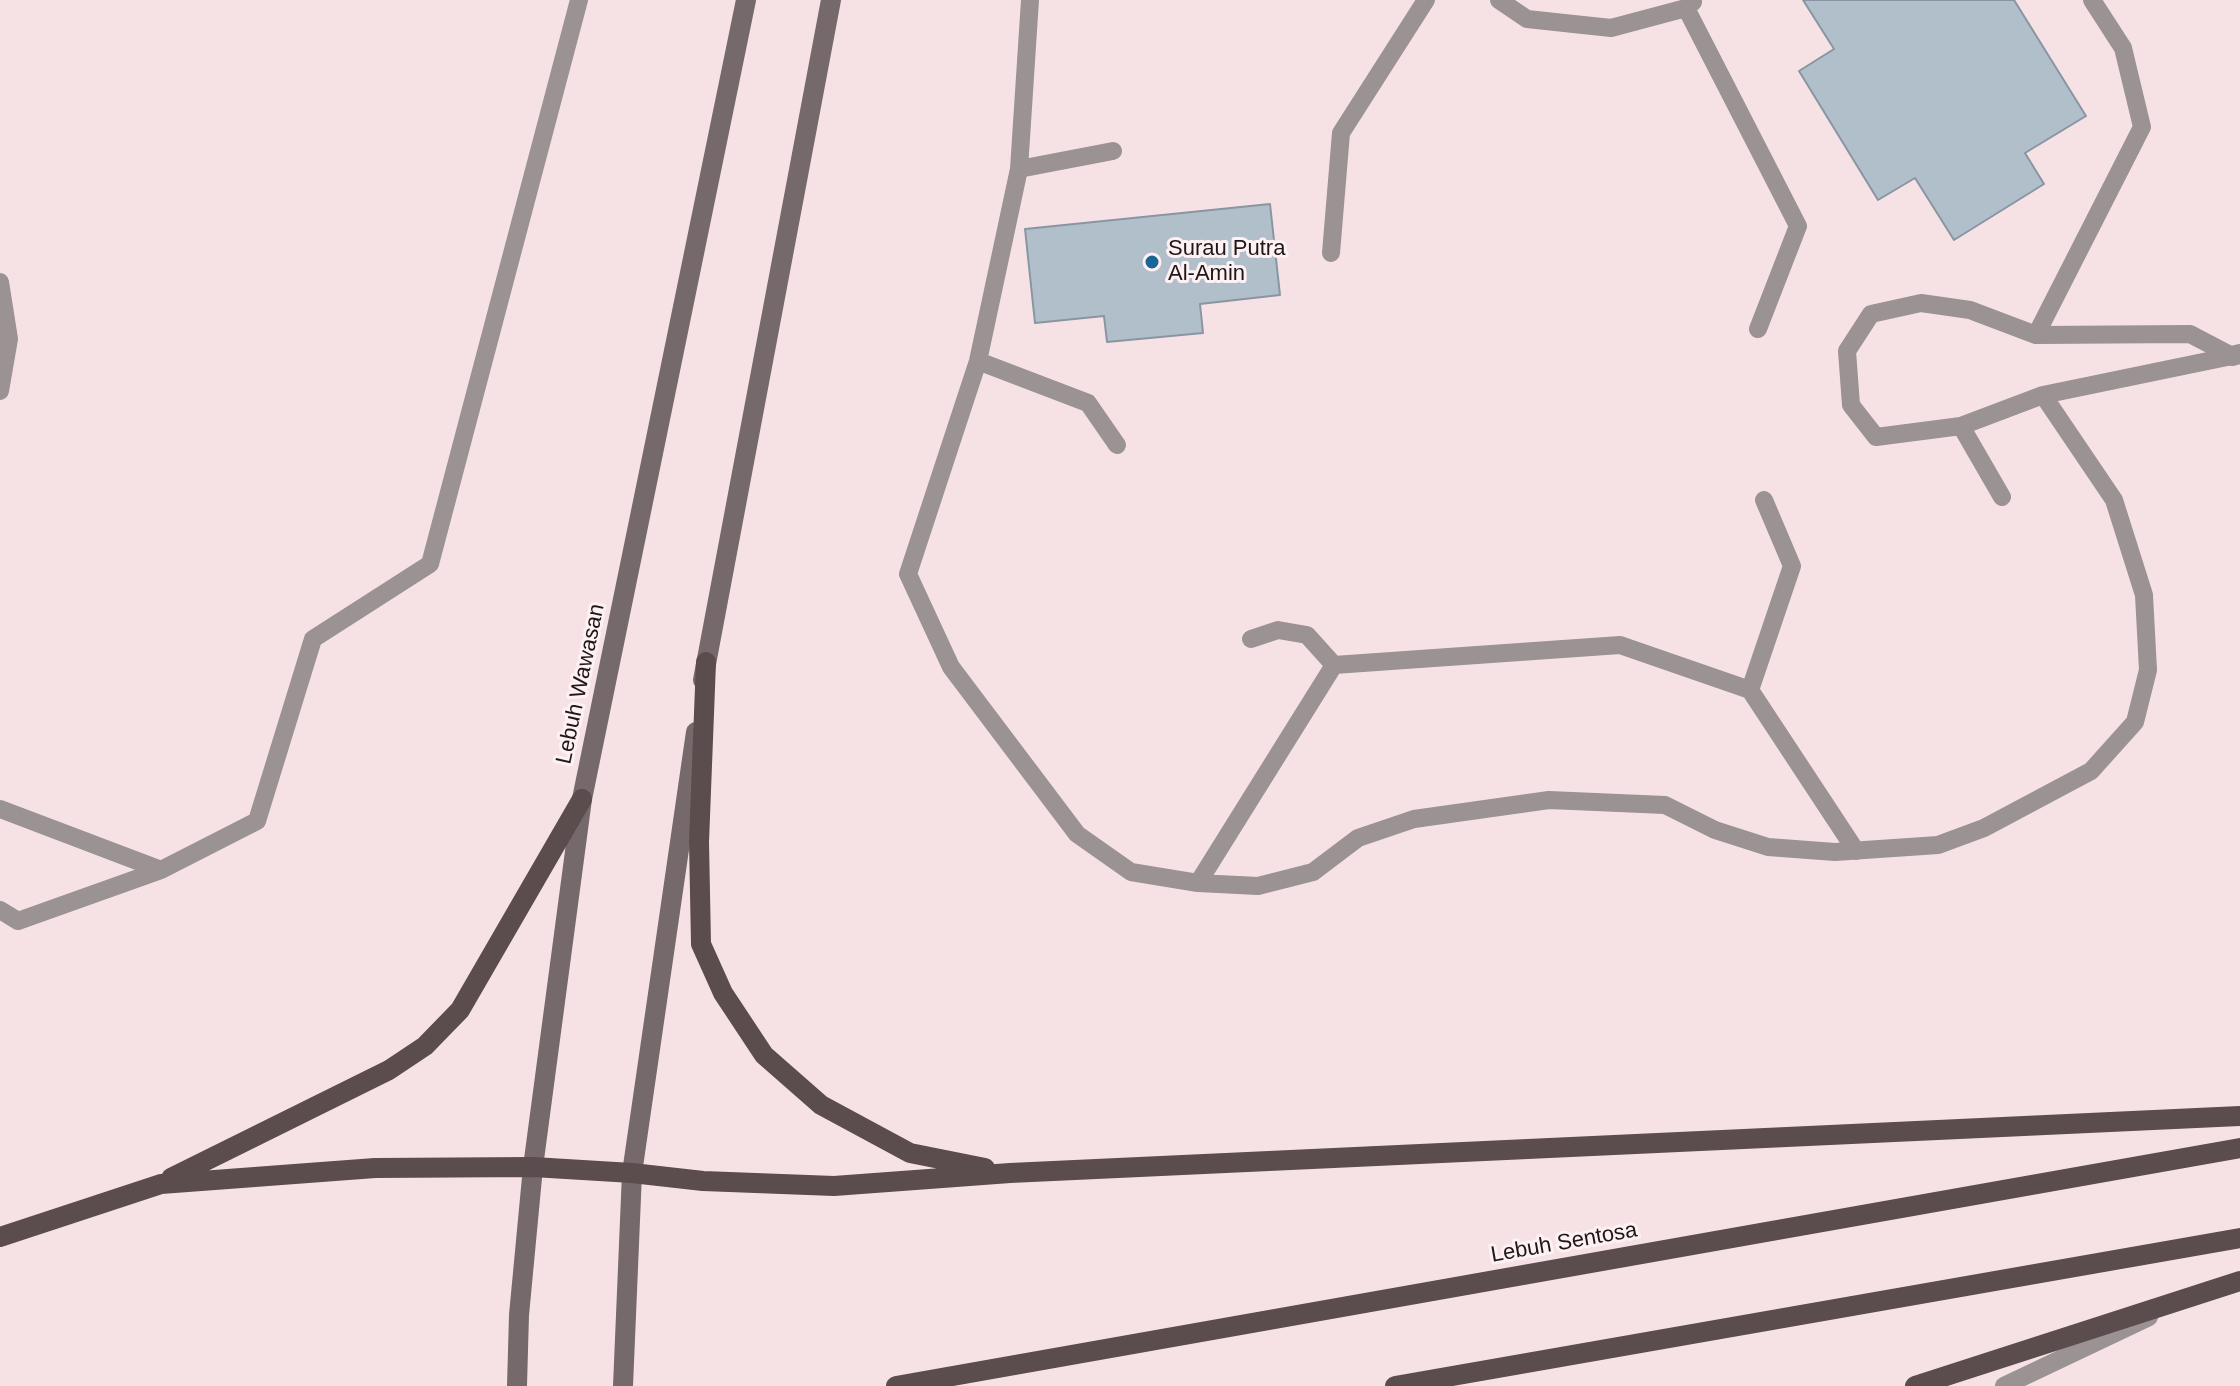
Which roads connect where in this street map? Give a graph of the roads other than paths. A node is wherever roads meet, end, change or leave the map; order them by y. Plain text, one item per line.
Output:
1 (579, 0) edge
2 (746, 0) edge
3 (831, 0) edge
4 (1030, 0) edge
5 (1426, 0) edge
6 (1499, 0) edge
7 (2092, 0) edge
8 (1690, 4) edge
9 (1113, 151) dead end
10 (1019, 169) junction
11 (1331, 253) dead end
12 (0, 282) edge
13 (1758, 329) dead end
14 (2036, 335) junction
15 (2236, 355) edge
16 (978, 361) junction
17 (0, 391) edge
18 (2043, 395) junction
19 (1961, 426) junction
20 (1117, 445) dead end
21 (2002, 497) dead end
22 (1764, 500) dead end
23 (1251, 639) dead end
24 (706, 662) junction
25 (1334, 665) junction
26 (1750, 690) junction
27 (582, 799) junction
28 (0, 809) edge
29 (1856, 851) junction
30 (161, 870) junction
31 (1198, 883) junction
32 (0, 910) edge
33 (2240, 1116) edge
34 (2240, 1148) edge
35 (533, 1167) junction
36 (632, 1173) junction
37 (1010, 1173) junction
38 (161, 1184) junction
39 (0, 1237) edge
40 (2240, 1238) edge
41 (2240, 1281) edge
42 (2199, 1294) junction
43 (517, 1386) edge
44 (623, 1386) edge
45 (896, 1386) edge
46 (1395, 1386) edge
47 (1915, 1386) edge
48 (2004, 1386) edge

1 - 30 lane
2 - 27 main road, Lebuh Wawasan
3 - 24 main road
4 - 10 lane
5 - 11 lane
6 - 8 lane
7 - 14 lane
8 - 13 lane
9 - 10 lane
10 - 16 lane
12 - 17 lane
14 - 15 lane
14 - 19 lane
15 - 18 lane
16 - 20 lane
16 - 31 lane
18 - 19 lane
18 - 29 lane
19 - 21 lane
22 - 26 lane
23 - 25 lane
24 - 36 main road
24 - 37 main road
25 - 26 lane
25 - 31 lane
26 - 29 lane
27 - 35 main road, Lebuh Wawasan
27 - 38 main road
28 - 30 lane
29 - 31 lane
30 - 32 lane
33 - 37 main road
34 - 45 main road, Lebuh Sentosa
35 - 36 main road
35 - 38 main road
35 - 43 main road, Lebuh Wawasan
36 - 37 main road
36 - 44 main road
38 - 39 main road
40 - 46 main road
41 - 42 main road
42 - 47 main road
42 - 48 lane

